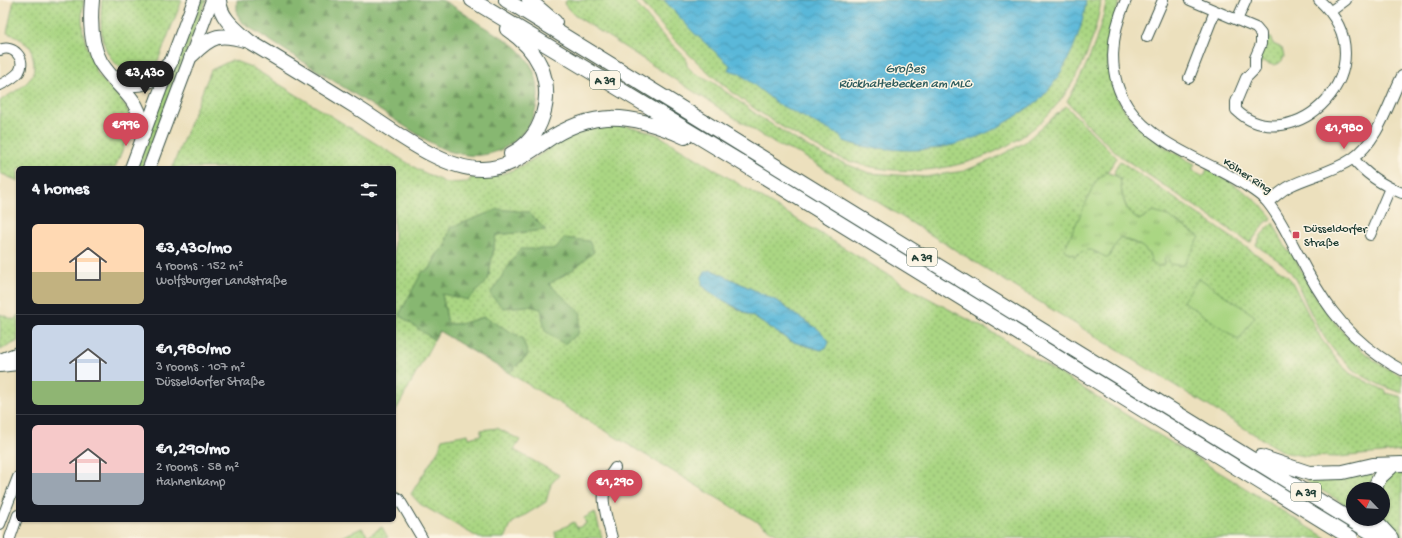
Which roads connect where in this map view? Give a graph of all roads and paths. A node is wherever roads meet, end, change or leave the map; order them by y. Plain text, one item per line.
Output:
1 (92, 0) edge
2 (194, 0) edge
3 (212, 0) edge
4 (219, 0) edge
5 (471, 0) edge
6 (506, 0) edge
7 (529, 0) edge
8 (1126, 0) edge
9 (1163, 0) edge
10 (1190, 0) edge
11 (1246, 0) edge
12 (1319, 0) edge
13 (1346, 0) edge
14 (1215, 11) junction
15 (1331, 11) junction
16 (1237, 20) junction
17 (1147, 37) dead end
18 (250, 42) junction
19 (0, 50) edge
20 (192, 54) junction
21 (600, 58) junction
22 (170, 63) junction
23 (112, 76) junction
24 (1402, 76) edge
25 (1189, 78) dead end
26 (0, 86) edge
27 (143, 135) junction
28 (1353, 158) junction
29 (737, 160) junction
30 (451, 163) junction
31 (132, 166) edge
32 (150, 166) edge
33 (1390, 188) junction
34 (1402, 193) edge
35 (1268, 202) junction
36 (1370, 236) dead end
37 (16, 354) edge
38 (0, 360) edge
39 (0, 366) edge
40 (16, 366) edge
41 (1402, 370) edge
42 (1232, 447) junction
43 (1398, 464) edge
44 (615, 468) dead end
45 (16, 482) edge
46 (1378, 482) edge
47 (396, 498) edge
48 (16, 522) edge
49 (0, 524) edge
50 (1380, 526) edge
51 (10, 538) edge
52 (422, 538) edge
53 (612, 538) edge
54 (1351, 538) edge
55 (1380, 538) edge
56 (1392, 538) edge

1 - 23 highway
2 - 22 main road
3 - 20 main road
4 - 18 highway
5 - 29 highway, A 39
5 - 30 highway
6 - 21 highway, A 39
7 - 21 highway
8 - 35 street, Kölner Ring
9 - 17 street
10 - 14 street
11 - 16 street
12 - 15 street
13 - 15 street
14 - 16 street
14 - 25 street
15 - 16 street
18 - 20 highway
18 - 30 highway
19 - 26 street
20 - 32 main road
21 - 42 highway, A 39
22 - 23 highway
22 - 27 main road
23 - 27 highway
24 - 28 street
27 - 31 main road
28 - 33 street
28 - 35 street
29 - 30 highway
29 - 54 highway, A 39
33 - 34 street
33 - 36 street
35 - 41 street, Kölner Ring
37 - 38 main road
39 - 40 main road
42 - 43 highway
42 - 55 highway, A 39
43 - 46 highway
44 - 53 street
45 - 49 street
47 - 52 street
48 - 51 street
50 - 56 highway

